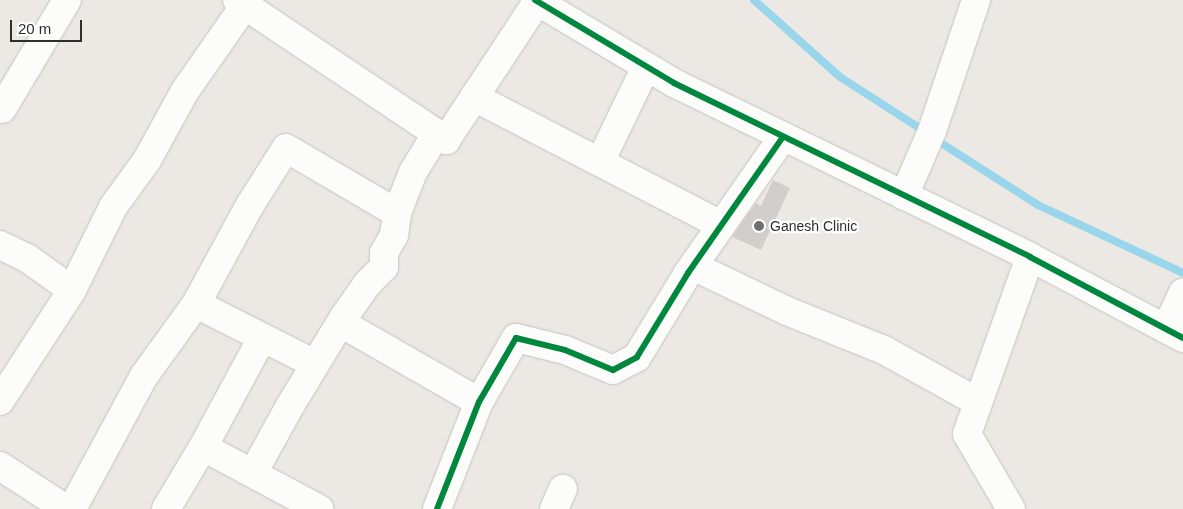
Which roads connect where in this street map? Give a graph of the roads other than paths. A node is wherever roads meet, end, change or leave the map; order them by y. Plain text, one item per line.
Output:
1 (67, 0) edge
2 (976, 0) edge
3 (536, 1) edge
4 (241, 3) edge
5 (646, 67) junction
6 (474, 97) junction
7 (2, 109) dead end
8 (437, 133) junction
9 (783, 137) junction
10 (600, 162) junction
11 (904, 196) junction
12 (397, 213) junction
13 (721, 225) junction
14 (0, 246) edge
15 (1030, 257) junction
16 (692, 266) junction
17 (72, 290) junction
18 (1183, 293) edge
19 (196, 304) junction
20 (341, 323) junction
21 (1175, 333) edge
22 (262, 338) junction
23 (315, 364) junction
24 (0, 401) edge
25 (479, 402) junction
26 (978, 402) junction
27 (203, 447) junction
28 (0, 466) edge
29 (254, 473) junction
30 (286, 501) edge
31 (66, 509) edge
32 (72, 509) edge
33 (166, 509) edge
34 (319, 509) edge
35 (437, 509) edge
36 (1011, 509) edge

1 - 7 street
2 - 11 street
3 - 5 street
3 - 6 street
4 - 8 street
4 - 17 street
5 - 9 street
5 - 10 street
6 - 8 street
6 - 10 street
8 - 12 street
9 - 11 street
9 - 13 street
10 - 13 street
11 - 15 street
12 - 19 street
12 - 20 street
13 - 16 street
14 - 17 street
15 - 21 street
15 - 26 street
16 - 25 street
16 - 26 street
17 - 24 street
18 - 21 street
19 - 22 street
19 - 32 street
20 - 23 street
20 - 25 street
22 - 23 street
22 - 27 street
23 - 29 street
25 - 35 street
26 - 36 street
27 - 29 street
27 - 33 street
28 - 31 street
29 - 30 street
30 - 34 street

